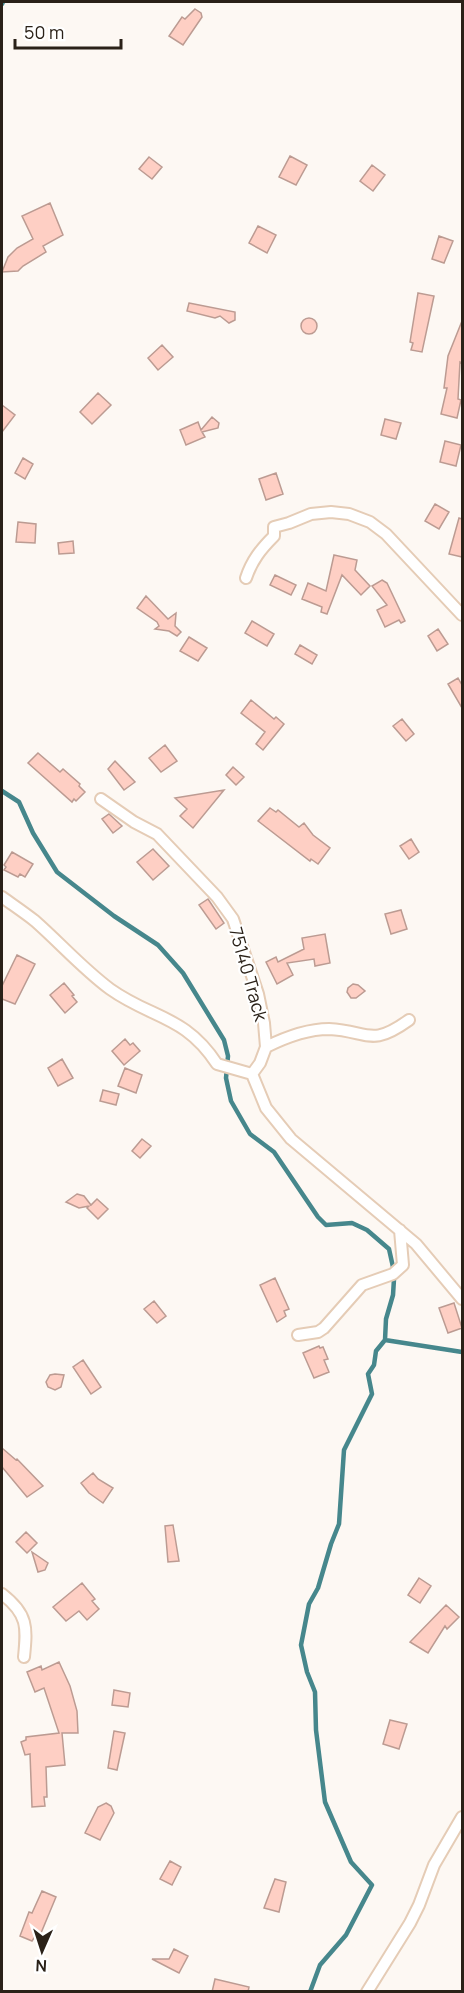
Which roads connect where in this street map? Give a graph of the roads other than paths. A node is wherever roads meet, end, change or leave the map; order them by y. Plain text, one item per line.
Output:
1 (246, 578) dead end
2 (462, 615) edge
3 (101, 799) dead end
4 (2, 897) edge
5 (409, 1020) dead end
6 (266, 1047) junction
7 (252, 1074) junction
8 (400, 1230) junction
9 (462, 1299) edge
10 (298, 1335) dead end
11 (2, 1594) edge
12 (24, 1657) dead end
13 (462, 1816) edge
14 (367, 1992) edge

1 - 2 street
3 - 6 street, 75140 Track
4 - 7 street
5 - 6 street
6 - 7 street, 75140 Track
7 - 8 street
8 - 9 street
8 - 10 street
11 - 12 street
13 - 14 street

